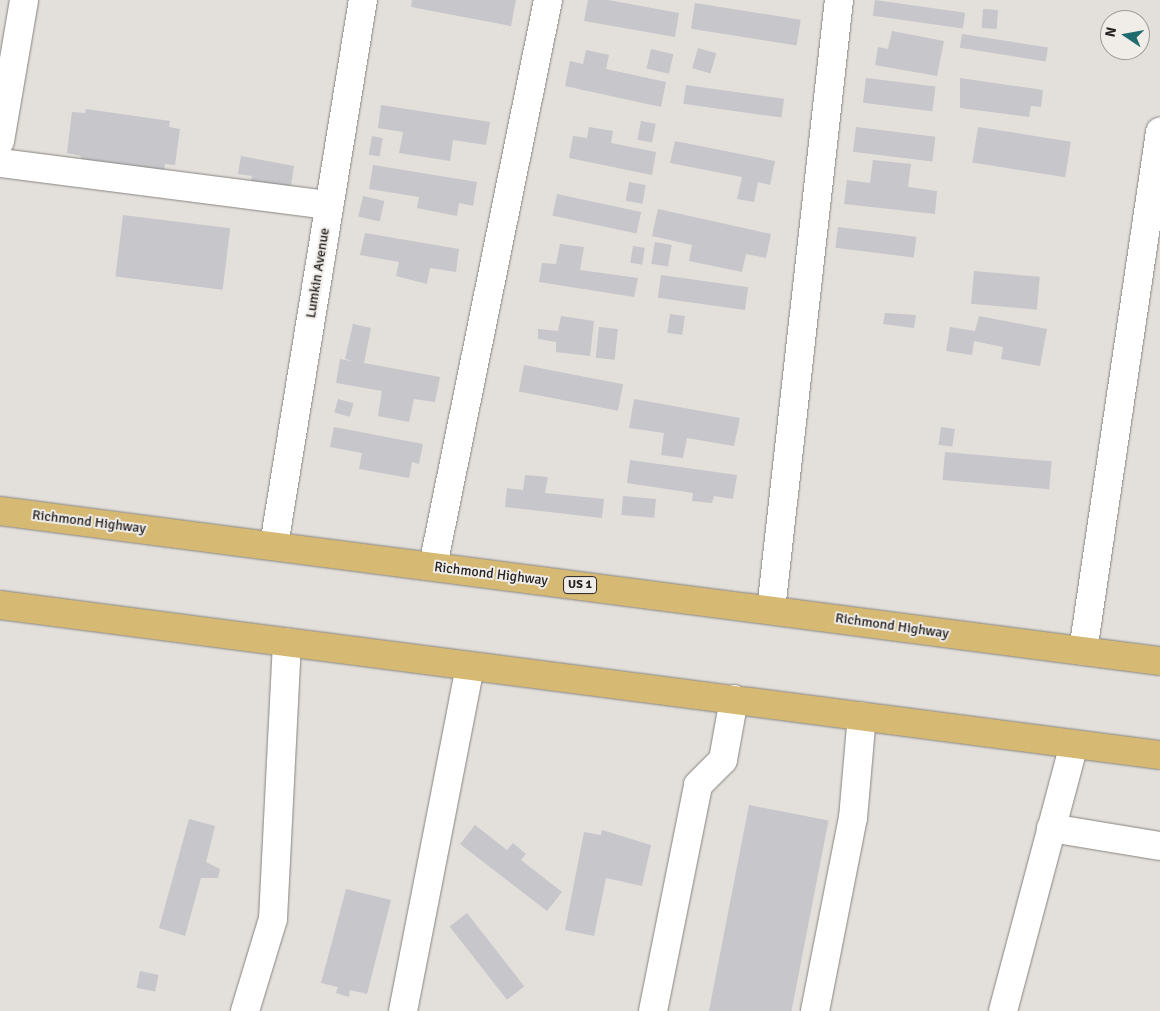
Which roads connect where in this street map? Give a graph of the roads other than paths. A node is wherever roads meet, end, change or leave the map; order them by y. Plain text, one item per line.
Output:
1 (24, 0) edge
2 (363, 0) edge
3 (548, 0) edge
4 (839, 0) edge
5 (1160, 132) edge
6 (0, 141) edge
7 (0, 163) edge
8 (328, 206) junction
9 (0, 511) edge
10 (274, 545) junction
11 (433, 566) junction
12 (0, 605) edge
13 (771, 610) junction
14 (287, 642) junction
15 (1083, 651) junction
16 (1160, 661) edge
17 (470, 666) junction
18 (734, 699) junction
19 (862, 716) junction
20 (1074, 744) junction
21 (1160, 755) edge
22 (1051, 828) junction
23 (1160, 846) edge
24 (245, 1011) edge
25 (403, 1011) edge
26 (653, 1011) edge
27 (814, 1011) edge
28 (1003, 1011) edge

1 - 6 street
2 - 8 street, Lumkin Avenue
3 - 11 street
4 - 13 street
5 - 15 street
7 - 8 street
8 - 10 street, Lumkin Avenue
9 - 10 main road, Richmond Highway / US 1
10 - 11 main road, Richmond Highway / US 1
11 - 13 main road, Richmond Highway / US 1
12 - 14 main road
13 - 15 main road, Richmond Highway / US 1
14 - 17 main road
14 - 24 street
15 - 16 main road, Richmond Highway / US 1
17 - 18 main road
17 - 25 street
18 - 19 main road
18 - 26 street
19 - 20 main road
19 - 27 street
20 - 21 main road
20 - 22 street
22 - 23 street
22 - 28 street

